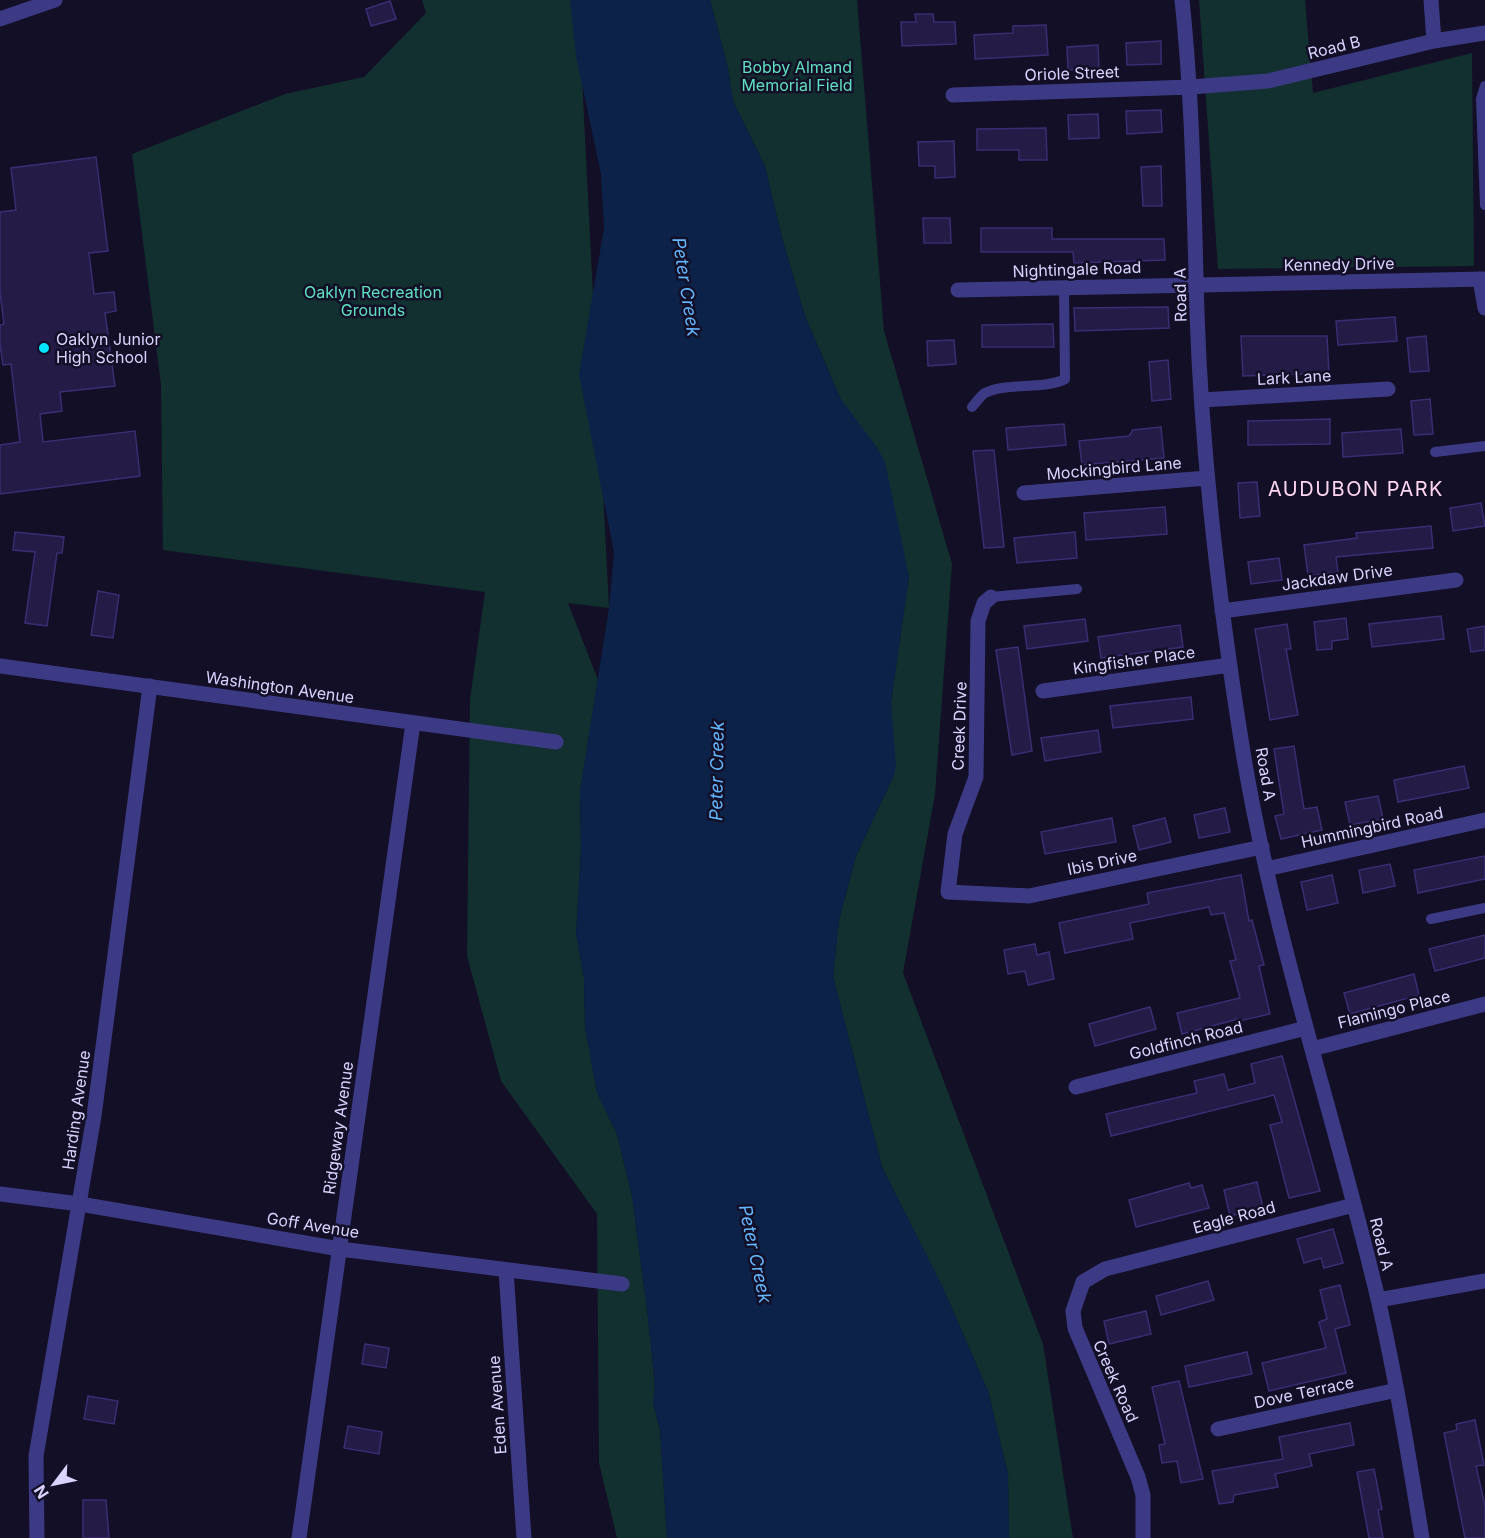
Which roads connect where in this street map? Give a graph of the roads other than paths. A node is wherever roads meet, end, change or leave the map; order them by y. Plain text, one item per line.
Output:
1 (55, 0) edge
2 (1182, 0) edge
3 (1431, 0) edge
4 (0, 19) edge
5 (1485, 33) edge
6 (1434, 41) junction
7 (1485, 86) edge
8 (1191, 87) junction
9 (953, 95) dead end
10 (1485, 205) edge
11 (1483, 279) edge
12 (1198, 284) junction
13 (1064, 287) junction
14 (958, 290) dead end
15 (1485, 308) edge
16 (1388, 389) dead end
17 (1202, 400) junction
18 (972, 407) dead end
19 (1485, 446) edge
20 (1434, 452) dead end
21 (1207, 478) junction
22 (1024, 493) dead end
23 (1456, 580) dead end
24 (1077, 589) dead end
25 (992, 597) joint
26 (1222, 611) junction
27 (1230, 665) junction
28 (0, 666) edge
29 (150, 687) junction
30 (1043, 691) dead end
31 (413, 723) junction
32 (556, 742) dead end
33 (1485, 820) edge
34 (1262, 847) junction
35 (1266, 869) junction
36 (948, 891) joint
37 (1485, 908) edge
38 (1431, 919) dead end
39 (1485, 1004) edge
40 (1306, 1028) junction
41 (1312, 1049) junction
42 (1076, 1087) dead end
43 (0, 1194) edge
44 (80, 1204) junction
45 (1354, 1205) junction
46 (340, 1249) junction
47 (1124, 1265) joint
48 (506, 1270) junction
49 (1485, 1281) edge
50 (622, 1284) dead end
51 (1378, 1300) junction
52 (1397, 1390) junction
53 (1218, 1429) dead end
54 (38, 1538) edge
55 (299, 1538) edge
56 (524, 1538) edge
57 (1143, 1538) edge
58 (1422, 1538) edge

1 - 4 street
2 - 8 street, Road A
3 - 6 street
5 - 6 street, Road B
6 - 8 street, Road B
7 - 10 lane
8 - 9 street, Oriole Street
8 - 12 street, Road A
11 - 12 street, Kennedy Drive
11 - 15 street, Kennedy Drive
12 - 13 street, Nightingale Road
12 - 17 street, Road A
13 - 14 street, Nightingale Road
13 - 18 lane
16 - 17 street, Lark Lane
17 - 21 street, Road A
19 - 20 lane
21 - 22 street, Mockingbird Lane
21 - 26 street, Road A
23 - 26 street, Jackdaw Drive
24 - 25 lane
25 - 36 street, Creek Drive
26 - 27 street, Road A
27 - 30 street, Kingfisher Place
27 - 34 street, Road A
28 - 29 street, Washington Avenue
29 - 31 street, Washington Avenue
29 - 44 street, Harding Avenue
31 - 32 street, Washington Avenue
31 - 46 street, Ridgeway Avenue
33 - 35 street, Hummingbird Road
34 - 35 street, Road A
34 - 36 street, Ibis Drive
35 - 40 street, Road A
37 - 38 lane
39 - 41 street, Flamingo Place
40 - 41 street, Road A
40 - 42 street, Goldfinch Road
41 - 45 street, Road A
43 - 44 street, Goff Avenue
44 - 46 street, Goff Avenue
44 - 54 street, Harding Avenue
45 - 47 street, Eagle Road
45 - 51 street, Road A
46 - 48 street, Goff Avenue
46 - 55 street, Ridgeway Avenue
47 - 57 street, Creek Road
48 - 50 street, Goff Avenue
48 - 56 street, Eden Avenue
49 - 51 street
51 - 52 street, Road A
52 - 53 street, Dove Terrace
52 - 58 street, Road A

